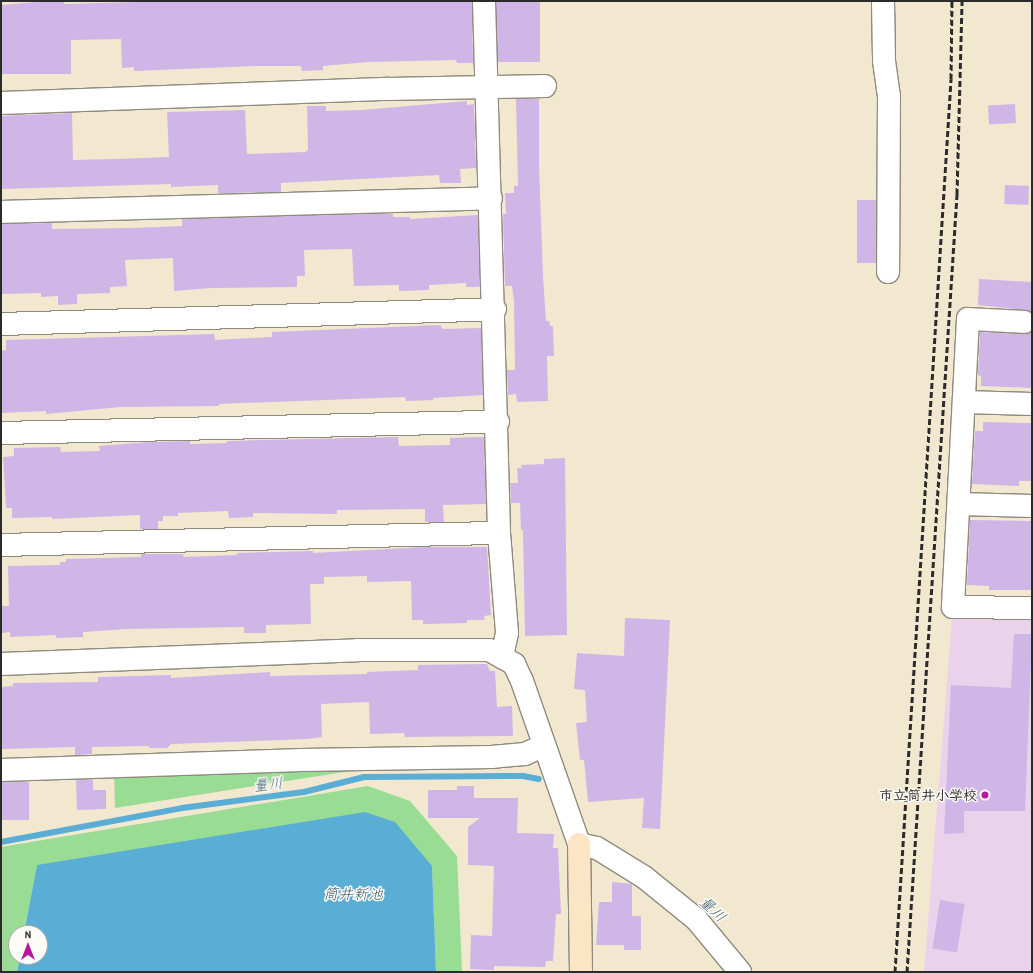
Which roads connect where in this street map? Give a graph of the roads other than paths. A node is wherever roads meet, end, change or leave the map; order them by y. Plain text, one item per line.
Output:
1 (484, 1) edge
2 (883, 1) edge
3 (486, 86) junction
4 (545, 86) dead end
5 (1, 103) edge
6 (491, 198) junction
7 (1, 212) edge
8 (888, 272) dead end
9 (495, 309) junction
10 (1024, 322) dead end
11 (1, 324) edge
12 (964, 402) junction
13 (1032, 404) edge
14 (498, 422) junction
15 (1, 433) edge
16 (959, 504) junction
17 (1032, 506) edge
18 (499, 533) junction
19 (1, 545) edge
20 (1032, 608) edge
21 (502, 656) junction
22 (1, 664) edge
23 (544, 745) junction
24 (1, 770) edge
25 (579, 844) junction
26 (582, 972) edge
27 (740, 972) edge

1 - 3 street
2 - 8 street
3 - 4 street
3 - 5 street
3 - 6 street
6 - 7 street
6 - 9 street
9 - 11 street
9 - 14 street
10 - 12 street
12 - 13 street
12 - 16 street
14 - 15 street
14 - 18 street
16 - 17 street
16 - 20 street
18 - 19 street
18 - 21 street
21 - 22 street
21 - 23 street
23 - 24 street
23 - 25 street
25 - 26 street
25 - 27 street

